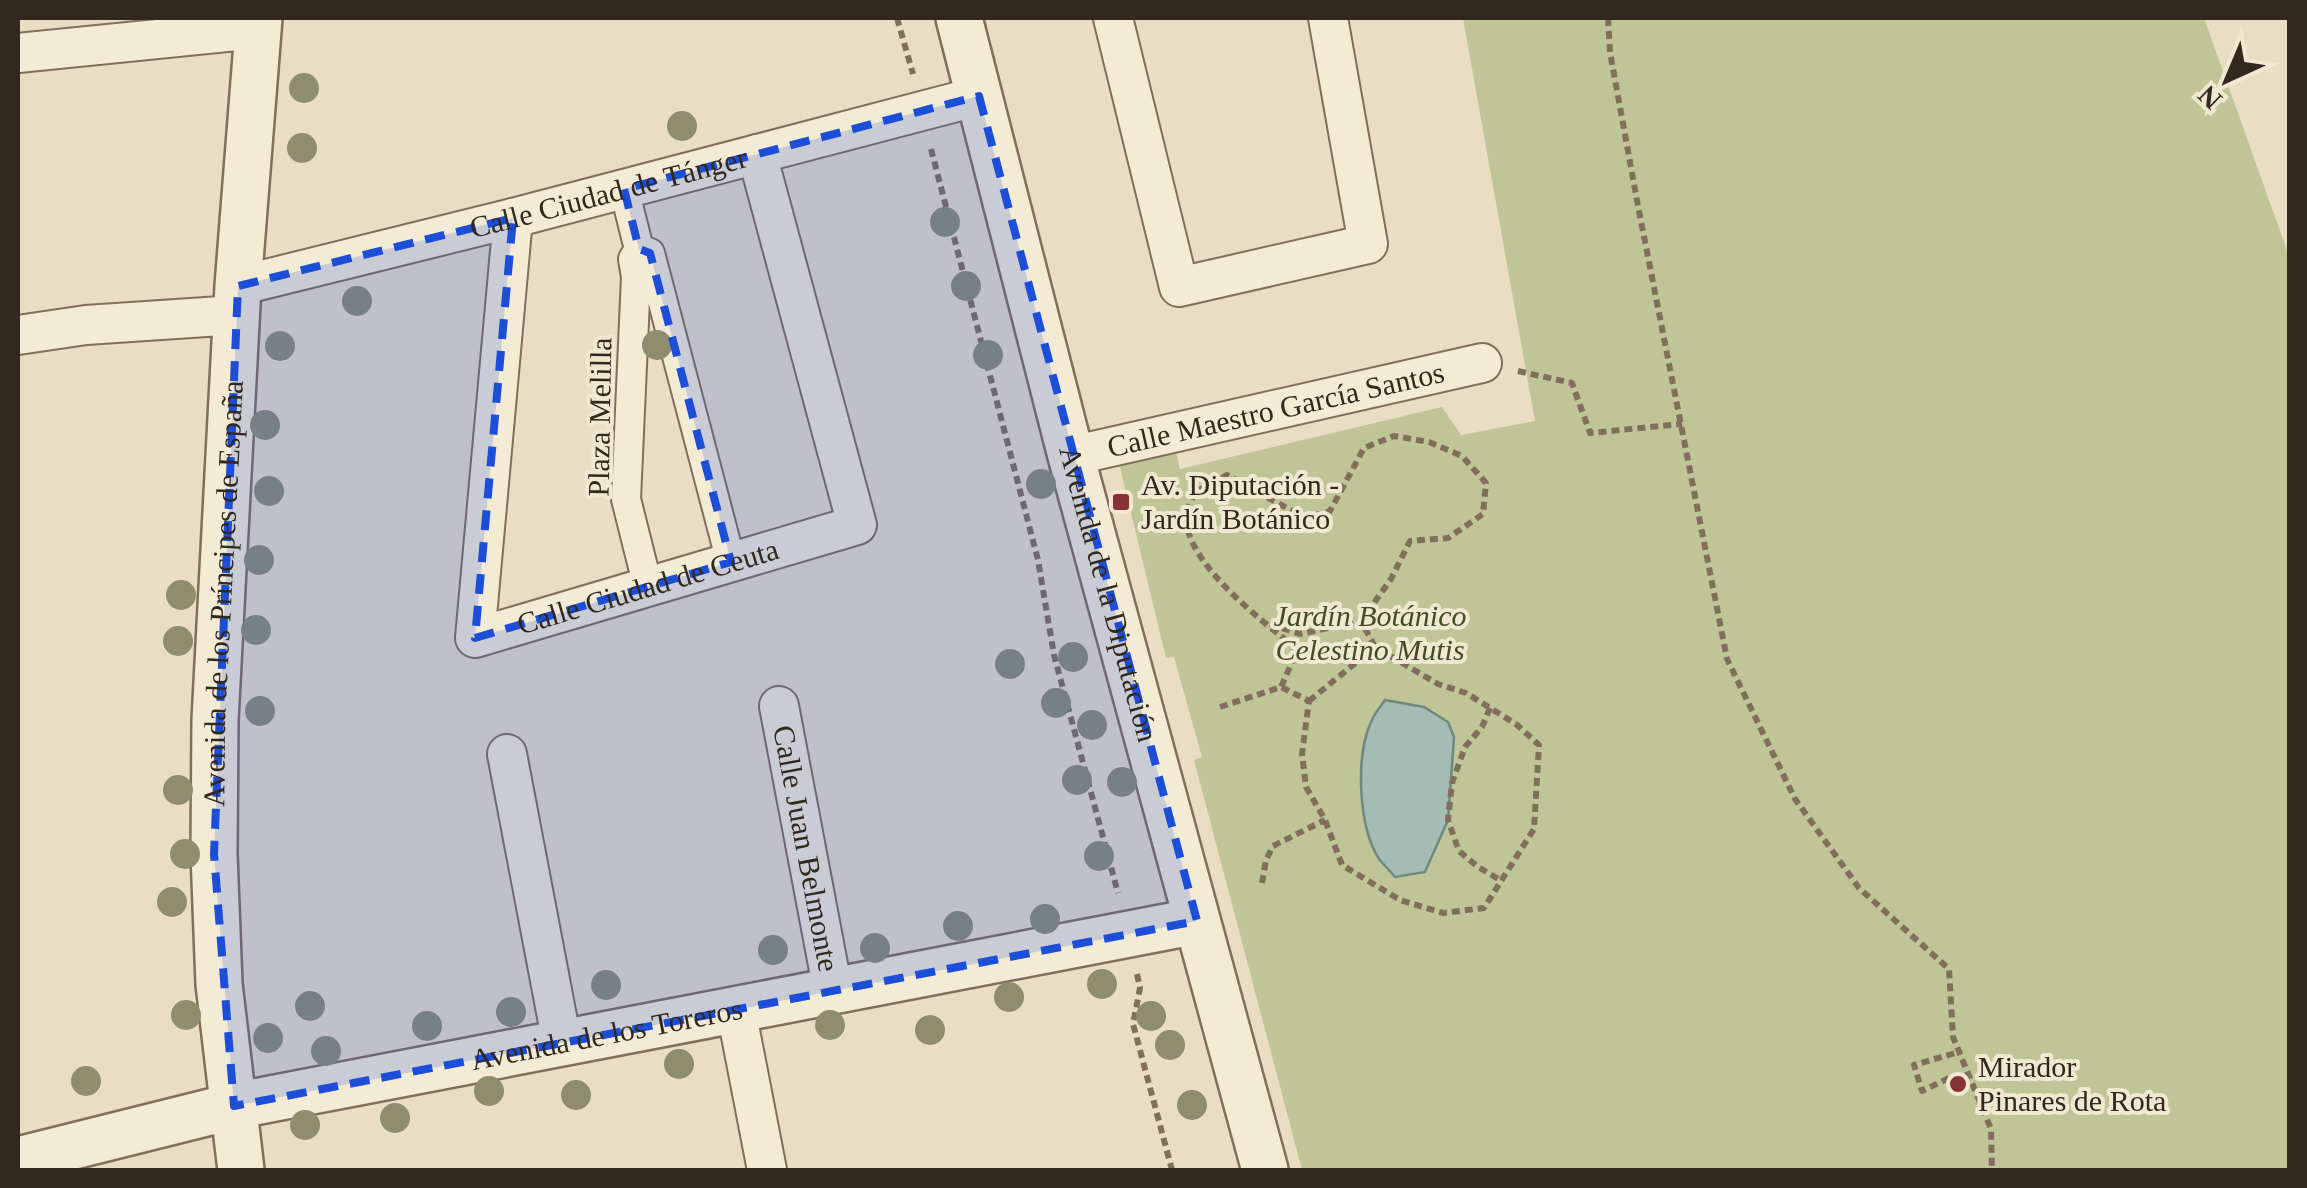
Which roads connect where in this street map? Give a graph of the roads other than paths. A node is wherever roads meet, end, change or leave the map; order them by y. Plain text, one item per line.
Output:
1 (959, 18) edge
2 (1112, 18) edge
3 (1328, 18) edge
4 (258, 24) edge
5 (18, 53) edge
6 (979, 96) junction
7 (757, 154) junction
8 (624, 189) junction
9 (513, 218) junction
10 (640, 249) junction
11 (237, 300) junction
12 (18, 335) edge
13 (1482, 363) road end
14 (1072, 456) junction
15 (731, 562) junction
16 (648, 586) junction
17 (779, 706) dead end
18 (507, 754) dead end
19 (1198, 922) junction
20 (834, 991) junction
21 (736, 1010) junction
22 (562, 1043) junction
23 (234, 1106) junction
24 (18, 1160) edge
25 (241, 1170) edge
26 (767, 1170) edge
27 (1265, 1170) edge

1 - 6 street, Avenida de la Diputación
2 - 3 street
4 - 5 street
4 - 11 street, Avenida de los Príncipes de España
6 - 7 street, Calle Ciudad de Tánger
6 - 14 street, Avenida de la Diputación
7 - 8 street, Calle Ciudad de Tánger
7 - 15 street, Calle Ciudad de Ceuta
8 - 9 street, Calle Ciudad de Tánger
8 - 10 street, Plaza Melilla
9 - 11 street, Calle Ciudad de Tánger
9 - 16 street, Calle Ciudad de Ceuta
10 - 15 street, Plaza Melilla
10 - 16 street, Plaza Melilla
11 - 12 street, Calle Ciudad de Tánger
11 - 23 street, Avenida de los Príncipes de España
13 - 14 street, Calle Maestro García Santos
14 - 19 street, Avenida de la Diputación
15 - 16 street, Calle Ciudad de Ceuta
17 - 20 street, Calle Juan Belmonte
18 - 22 street
19 - 20 street, Avenida de los Toreros
19 - 27 street, Avenida de la Diputación
20 - 21 street, Avenida de los Toreros
21 - 22 street, Avenida de los Toreros
21 - 26 street
22 - 23 street, Avenida de los Toreros
23 - 24 street, Avenida de los Toreros
23 - 25 street, Avenida de los Príncipes de España

